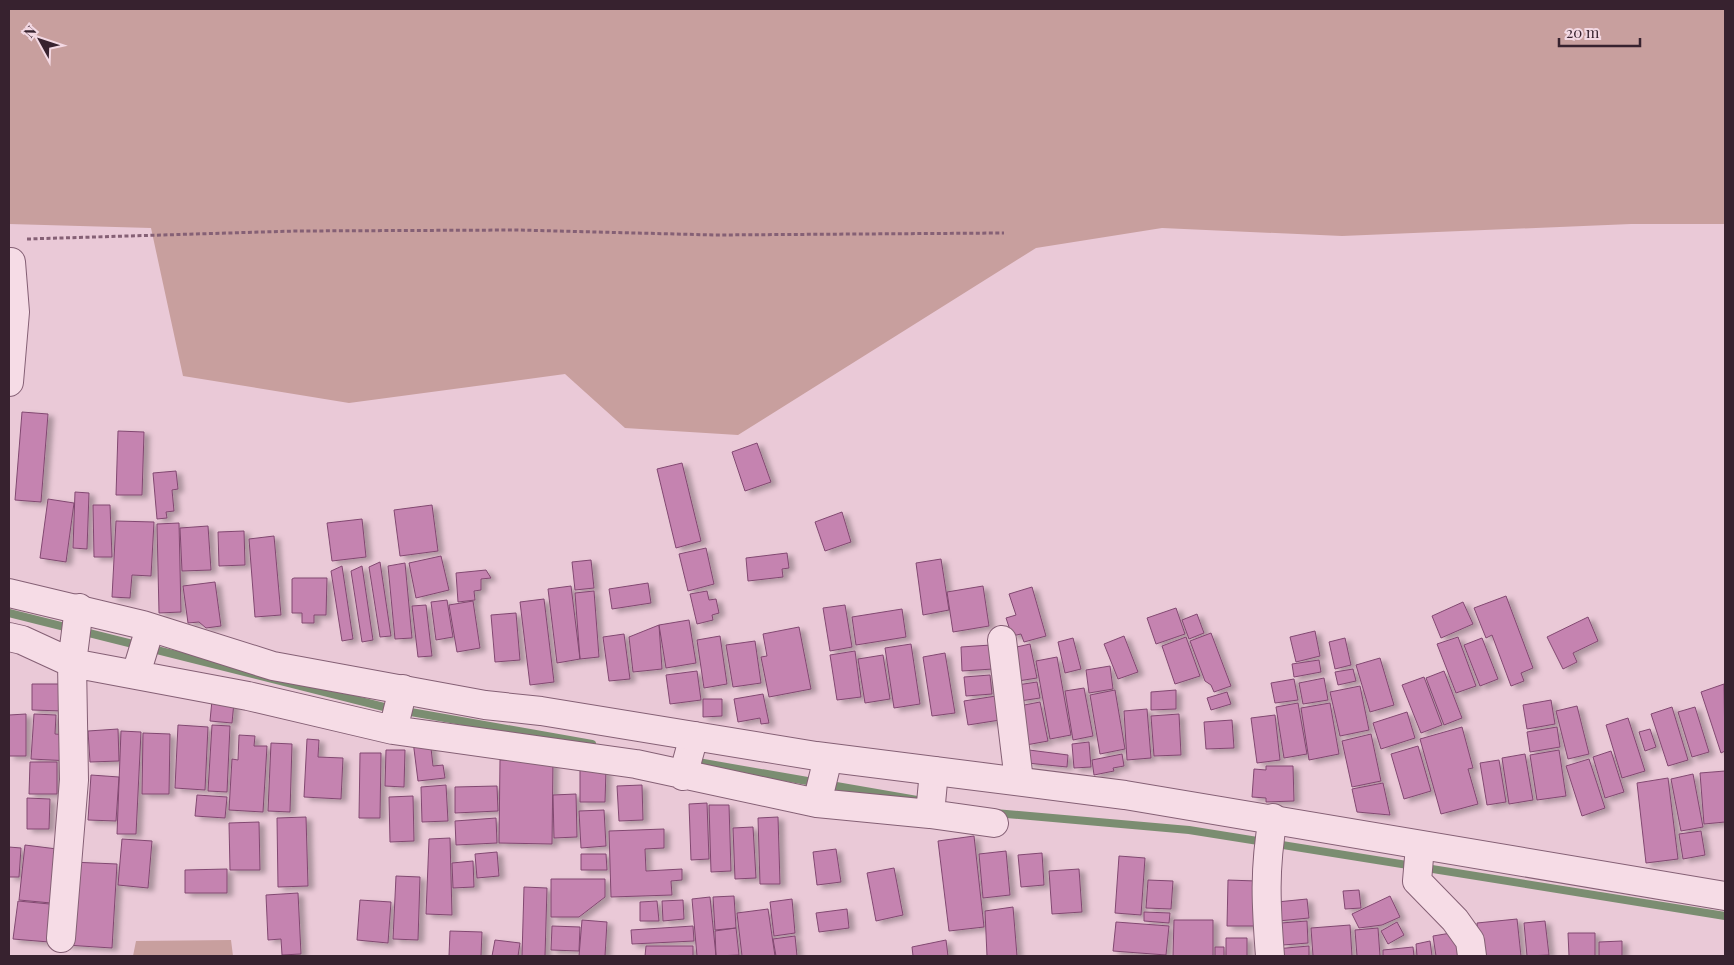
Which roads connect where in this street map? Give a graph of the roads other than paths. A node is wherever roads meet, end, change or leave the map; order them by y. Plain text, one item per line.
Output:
1 (14, 250) edge
2 (9, 382) edge
3 (9, 593) edge
4 (77, 616) junction
5 (9, 637) edge
6 (1002, 640) dead end
7 (143, 651) junction
8 (72, 663) junction
9 (398, 710) junction
10 (536, 729) junction
11 (688, 756) junction
12 (1019, 781) junction
13 (822, 783) junction
14 (932, 793) junction
15 (994, 823) dead end
16 (1272, 825) junction
17 (1419, 860) junction
18 (1725, 896) edge
19 (62, 938) dead end
20 (1270, 956) edge
21 (1472, 956) edge

1 - 2 street
3 - 4 street
4 - 7 street
4 - 8 street
5 - 8 street
6 - 12 street
7 - 8 street
7 - 9 street
7 - 9 street
8 - 19 street
9 - 10 street
9 - 10 street
10 - 11 street
10 - 11 street
11 - 13 street
11 - 13 street
12 - 14 street
12 - 16 street
13 - 14 street
13 - 14 street
14 - 15 street
16 - 17 street
16 - 20 street
17 - 18 street
17 - 21 street

